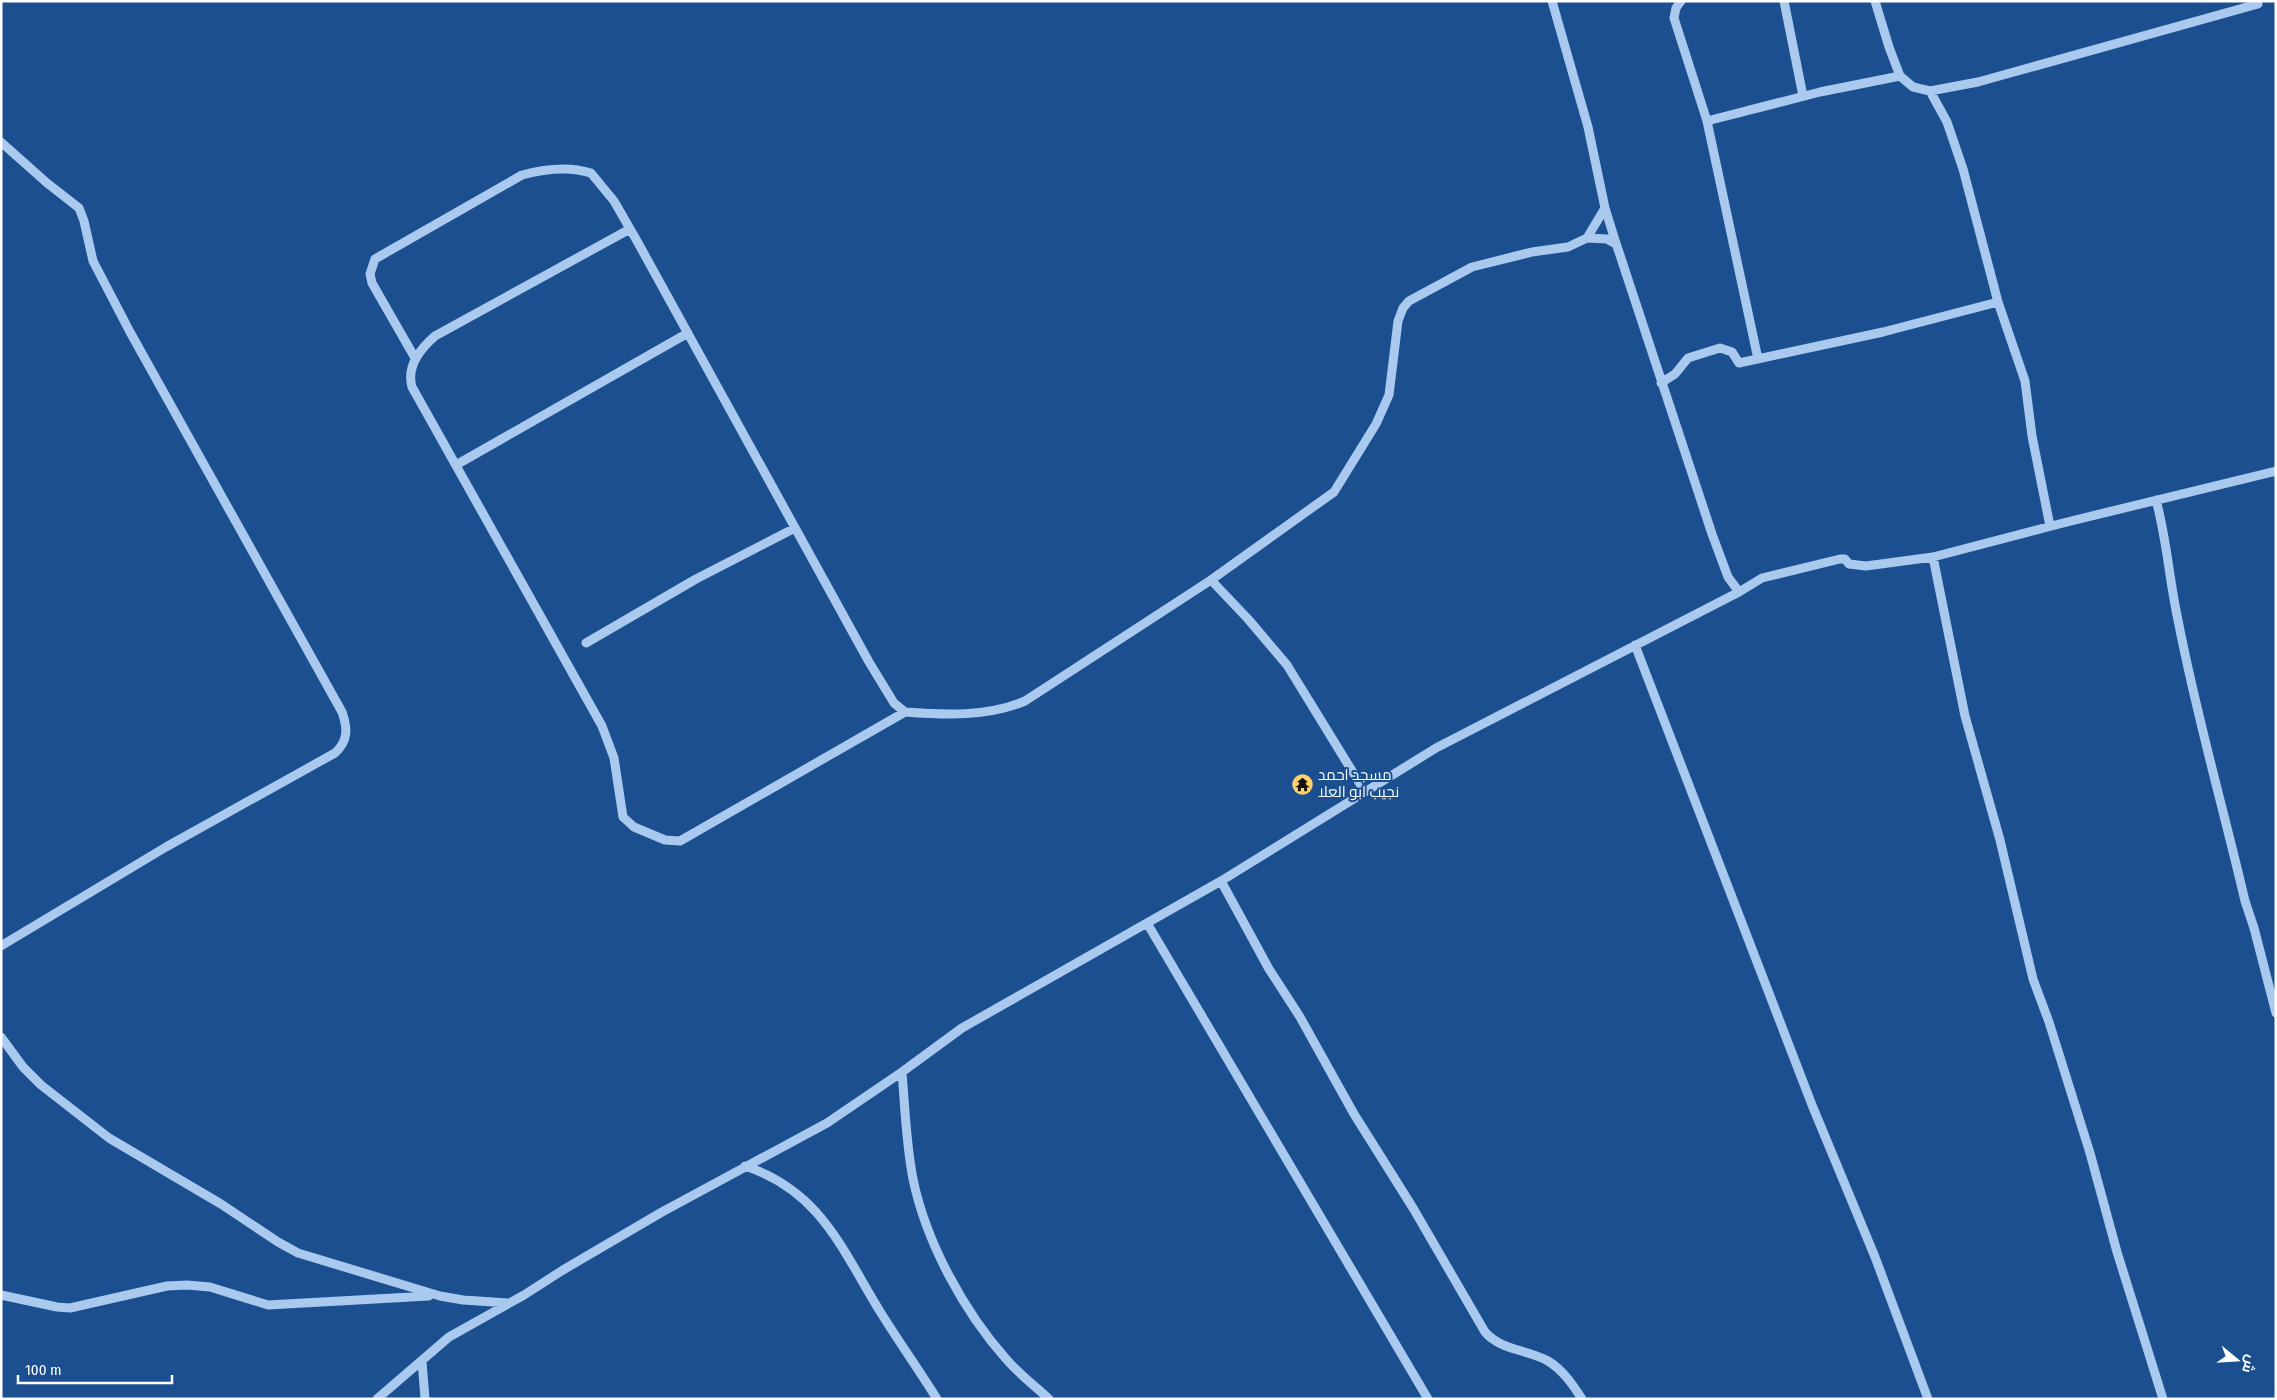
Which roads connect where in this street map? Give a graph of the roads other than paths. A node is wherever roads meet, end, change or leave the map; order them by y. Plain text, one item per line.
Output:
1 (1552, 1) edge
2 (1681, 1) edge
3 (1784, 1) edge
4 (1875, 1) edge
5 (2258, 4) dead end
6 (1900, 76) junction
7 (1930, 92) junction
8 (1803, 96) junction
9 (1707, 121) junction
10 (1, 142) edge
11 (1606, 208) junction
12 (630, 229) junction
13 (1587, 238) junction
14 (1616, 244) junction
15 (1998, 302) junction
16 (688, 333) junction
17 (415, 358) junction
18 (1758, 359) junction
19 (1662, 383) junction
20 (456, 465) junction
21 (2276, 471) edge
22 (2156, 500) junction
23 (2050, 526) junction
24 (795, 528) junction
25 (1932, 557) junction
26 (1212, 580) junction
27 (1739, 592) junction
28 (586, 643) dead end
29 (1635, 645) junction
30 (905, 712) junction
31 (1365, 792) junction
32 (1220, 881) junction
33 (1147, 923) junction
34 (1, 946) edge
35 (2276, 1012) edge
36 (1, 1037) edge
37 (902, 1072) junction
38 (745, 1166) junction
39 (1, 1295) edge
40 (440, 1296) junction
41 (508, 1303) junction
42 (422, 1361) junction
43 (377, 1399) edge
44 (425, 1399) edge
45 (938, 1399) edge
46 (1049, 1399) edge
47 (1428, 1399) edge
48 (1582, 1399) edge
49 (1928, 1399) edge
50 (2163, 1399) edge

1 - 11 street
2 - 9 street
3 - 8 street
4 - 6 street
5 - 7 street
6 - 7 street
6 - 8 street
7 - 15 street
8 - 9 street
9 - 18 street
10 - 34 street
11 - 13 street
11 - 14 street
12 - 16 street
12 - 17 street
12 - 17 street
13 - 14 street
13 - 26 street
14 - 19 street
15 - 18 street
15 - 23 street
16 - 20 street
16 - 24 street
17 - 20 street
18 - 19 street
19 - 27 street
20 - 30 street
21 - 22 street
22 - 23 street
22 - 35 street
23 - 25 street
24 - 28 street
24 - 30 street
25 - 27 street
25 - 50 street
26 - 30 street
26 - 31 street
27 - 29 street
29 - 31 street
29 - 49 street
31 - 32 street
32 - 33 street
32 - 48 street
33 - 37 street
33 - 47 street
36 - 40 street
37 - 38 street
37 - 46 street
38 - 41 street
38 - 45 street
39 - 40 street
40 - 41 street
41 - 42 street
42 - 43 street
42 - 44 street

